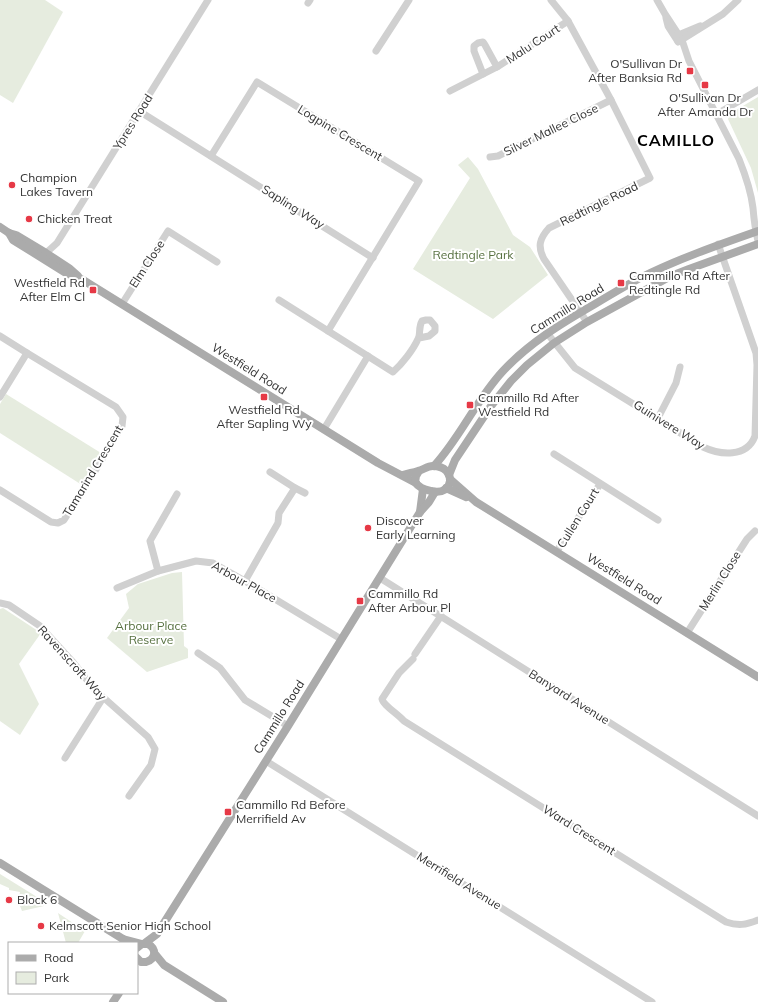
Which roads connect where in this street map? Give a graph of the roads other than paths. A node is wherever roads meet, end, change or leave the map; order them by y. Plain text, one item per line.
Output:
1 (208, 0) edge
2 (409, 0) edge
3 (551, 0) edge
4 (657, 0) edge
5 (738, 0) edge
6 (568, 21) junction
7 (679, 38) junction
8 (376, 51) dead end
9 (497, 68) junction
10 (483, 74) junction
11 (758, 90) edge
12 (450, 91) dead end
13 (610, 100) junction
14 (139, 111) junction
15 (717, 114) junction
16 (212, 156) junction
17 (490, 157) dead end
18 (753, 207) junction
19 (758, 217) edge
20 (0, 227) edge
21 (757, 231) edge
22 (758, 243) edge
23 (57, 244) junction
24 (718, 244) junction
25 (44, 255) junction
26 (723, 256) junction
27 (373, 258) junction
28 (52, 260) junction
29 (216, 262) dead end
30 (279, 300) dead end
31 (122, 304) junction
32 (580, 312) junction
33 (587, 322) junction
34 (328, 331) junction
35 (547, 333) junction
36 (0, 336) edge
37 (419, 338) dead end
38 (554, 343) junction
39 (27, 354) junction
40 (368, 356) junction
41 (680, 367) dead end
42 (0, 397) edge
43 (658, 418) junction
44 (324, 429) junction
45 (554, 454) dead end
46 (434, 466) junction
47 (419, 471) junction
48 (270, 472) dead end
49 (403, 475) junction
50 (450, 478) junction
51 (416, 483) junction
52 (600, 484) junction
53 (295, 488) junction
54 (446, 488) junction
55 (424, 489) junction
56 (0, 490) edge
57 (434, 492) junction
58 (177, 494) dead end
59 (305, 494) dead end
60 (476, 502) junction
61 (420, 512) junction
62 (658, 520) dead end
63 (755, 531) dead end
64 (557, 552) junction
65 (158, 571) junction
66 (380, 578) junction
67 (245, 581) junction
68 (117, 588) dead end
69 (0, 603) edge
70 (441, 616) junction
71 (688, 633) junction
72 (341, 639) junction
73 (198, 653) dead end
74 (758, 677) edge
75 (103, 698) junction
76 (288, 726) junction
77 (65, 758) dead end
78 (266, 761) junction
79 (130, 796) dead end
80 (758, 816) edge
81 (0, 863) edge
82 (758, 920) edge
83 (157, 934) junction
84 (124, 941) edge
85 (141, 945) edge
86 (154, 951) junction
87 (142, 962) edge
88 (164, 965) junction
89 (223, 1002) edge
90 (652, 1002) edge

1 - 14 street, Ypres Road
2 - 8 street
3 - 6 street, Redtingle Road
4 - 7 street
5 - 7 street
6 - 9 street, Malu Court
6 - 13 street, Redtingle Road
7 - 15 street
9 - 10 street, Malu Court
9 - 10 street, Malu Court
10 - 12 street, Malu Court
11 - 15 street
13 - 17 street, Silver Mallee Close
13 - 32 street, Redtingle Road
14 - 16 street, Sapling Way
14 - 23 street, Ypres Road
15 - 18 street
16 - 27 street, Sapling Way
16 - 27 street, Logpine Crescent
18 - 19 street
18 - 21 street
20 - 25 main road, Westfield Road
21 - 22 street
21 - 24 main road, Cammillo Road
22 - 26 main road, Cammillo Road
23 - 25 street, Ypres Road
23 - 28 street, Ypres Road
24 - 26 street, Guinivere Way
24 - 32 main road, Cammillo Road
25 - 28 main road, Westfield Road
26 - 33 main road, Cammillo Road
26 - 43 street, Guinivere Way
27 - 34 street
28 - 31 main road, Westfield Road
29 - 31 street, Elm Close
30 - 34 street
31 - 44 main road, Westfield Road
32 - 33 street, Redtingle Road
32 - 35 main road, Cammillo Road
33 - 38 main road, Cammillo Road
34 - 40 street
35 - 38 street, Guinivere Way
35 - 46 main road, Cammillo Road
36 - 39 street, Tamarind Crescent
37 - 40 street
38 - 43 street, Guinivere Way
38 - 50 main road, Cammillo Road
39 - 42 street
39 - 56 street, Tamarind Crescent
40 - 44 street
41 - 43 street
44 - 49 main road, Westfield Road
45 - 52 street, Cullen Court
46 - 47 main road
46 - 50 main road
47 - 49 main road
47 - 51 main road
48 - 53 street
49 - 51 main road, Westfield Road
50 - 54 main road
50 - 60 main road, Westfield Road
51 - 55 main road
52 - 62 street, Cullen Court
52 - 64 street, Cullen Court
53 - 59 street
53 - 67 street
54 - 57 main road
54 - 60 main road, Westfield Road
55 - 57 main road
55 - 61 main road, Cammillo Road
57 - 61 main road, Cammillo Road
58 - 65 street
60 - 64 main road, Westfield Road
61 - 66 main road, Cammillo Road
63 - 71 street, Merlin Close
64 - 71 main road, Westfield Road
65 - 67 street, Arbour Place
65 - 68 street, Arbour Place
66 - 70 street, Banyard Avenue
66 - 72 main road, Cammillo Road
67 - 72 street, Arbour Place
69 - 75 street, Ravenscroft Way
70 - 80 street, Banyard Avenue
70 - 82 street, Ward Crescent
71 - 74 main road, Westfield Road
72 - 76 main road, Cammillo Road
73 - 76 street
75 - 77 street
75 - 79 street, Ravenscroft Way
76 - 78 main road, Cammillo Road
78 - 83 main road, Cammillo Road
78 - 90 street, Merrifield Avenue
81 - 84 main road
83 - 85 main road, Cammillo Road
83 - 86 main road, Cammillo Road
85 - 86 main road
86 - 87 main road
86 - 88 main road
87 - 88 main road
88 - 89 main road

